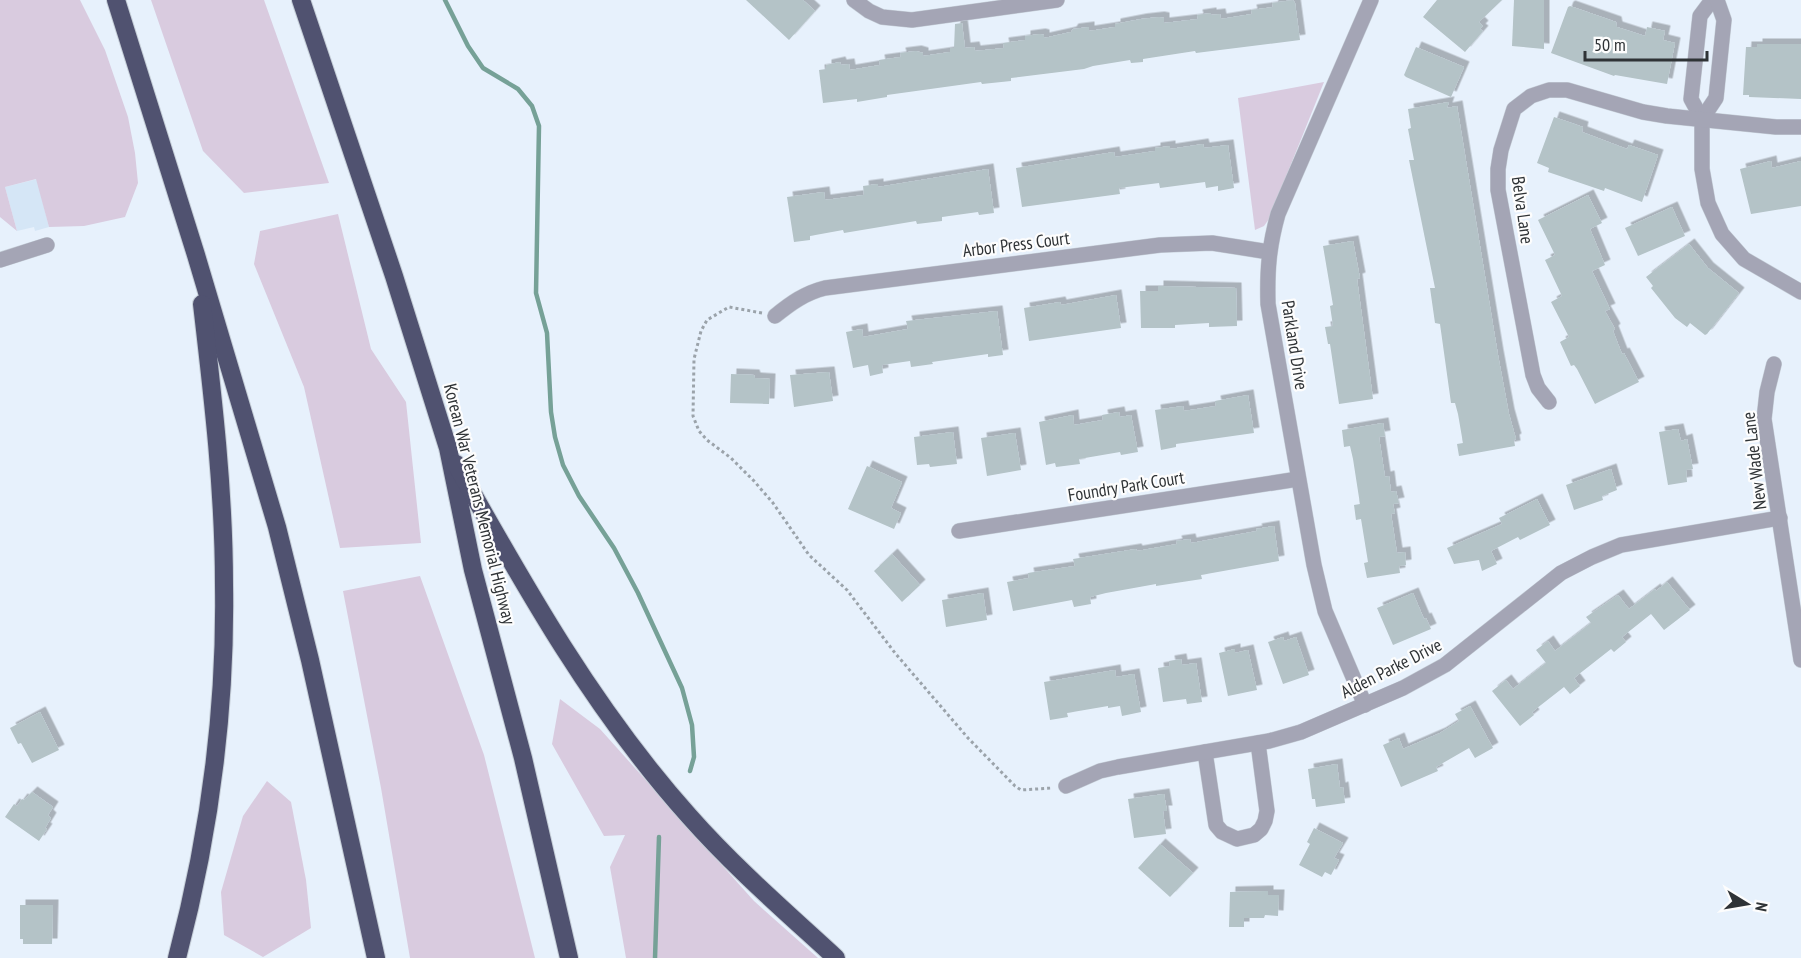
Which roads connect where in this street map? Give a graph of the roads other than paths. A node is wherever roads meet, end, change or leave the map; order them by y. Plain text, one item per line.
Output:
1 (116, 0) edge
2 (301, 0) edge
3 (854, 0) edge
4 (1058, 0) edge
5 (1371, 0) edge
6 (1712, 0) edge
7 (1717, 0) edge
8 (1702, 119) junction
9 (1801, 128) edge
10 (47, 245) dead end
11 (1269, 252) junction
12 (196, 255) junction
13 (0, 260) edge
14 (1801, 292) edge
15 (775, 316) road end
16 (1774, 364) dead end
17 (1549, 402) dead end
18 (448, 448) junction
19 (1298, 479) junction
20 (1780, 518) junction
21 (959, 531) dead end
22 (1801, 660) edge
23 (1365, 705) junction
24 (1258, 743) junction
25 (1205, 752) junction
26 (1065, 786) road end
27 (177, 958) edge
28 (376, 958) edge
29 (569, 958) edge
30 (836, 958) edge

1 - 12 highway
2 - 18 highway, Korean War Veterans Memorial Highway
3 - 4 street
5 - 11 street, Parkland Drive
6 - 8 street
7 - 8 street
8 - 9 street, Belva Lane
8 - 14 street
8 - 17 street, Belva Lane
10 - 13 street
11 - 15 street, Arbor Press Court
11 - 19 street, Parkland Drive
12 - 27 highway
12 - 28 highway
16 - 20 street, New Wade Lane
18 - 29 highway, Korean War Veterans Memorial Highway
18 - 30 highway
19 - 21 street, Foundry Park Court
19 - 23 street, Parkland Drive
20 - 22 street, New Wade Lane
20 - 23 street, Alden Parke Drive
23 - 24 street, Alden Parke Drive
24 - 25 street, Alden Parke Drive
24 - 25 street
25 - 26 street, Alden Parke Drive

